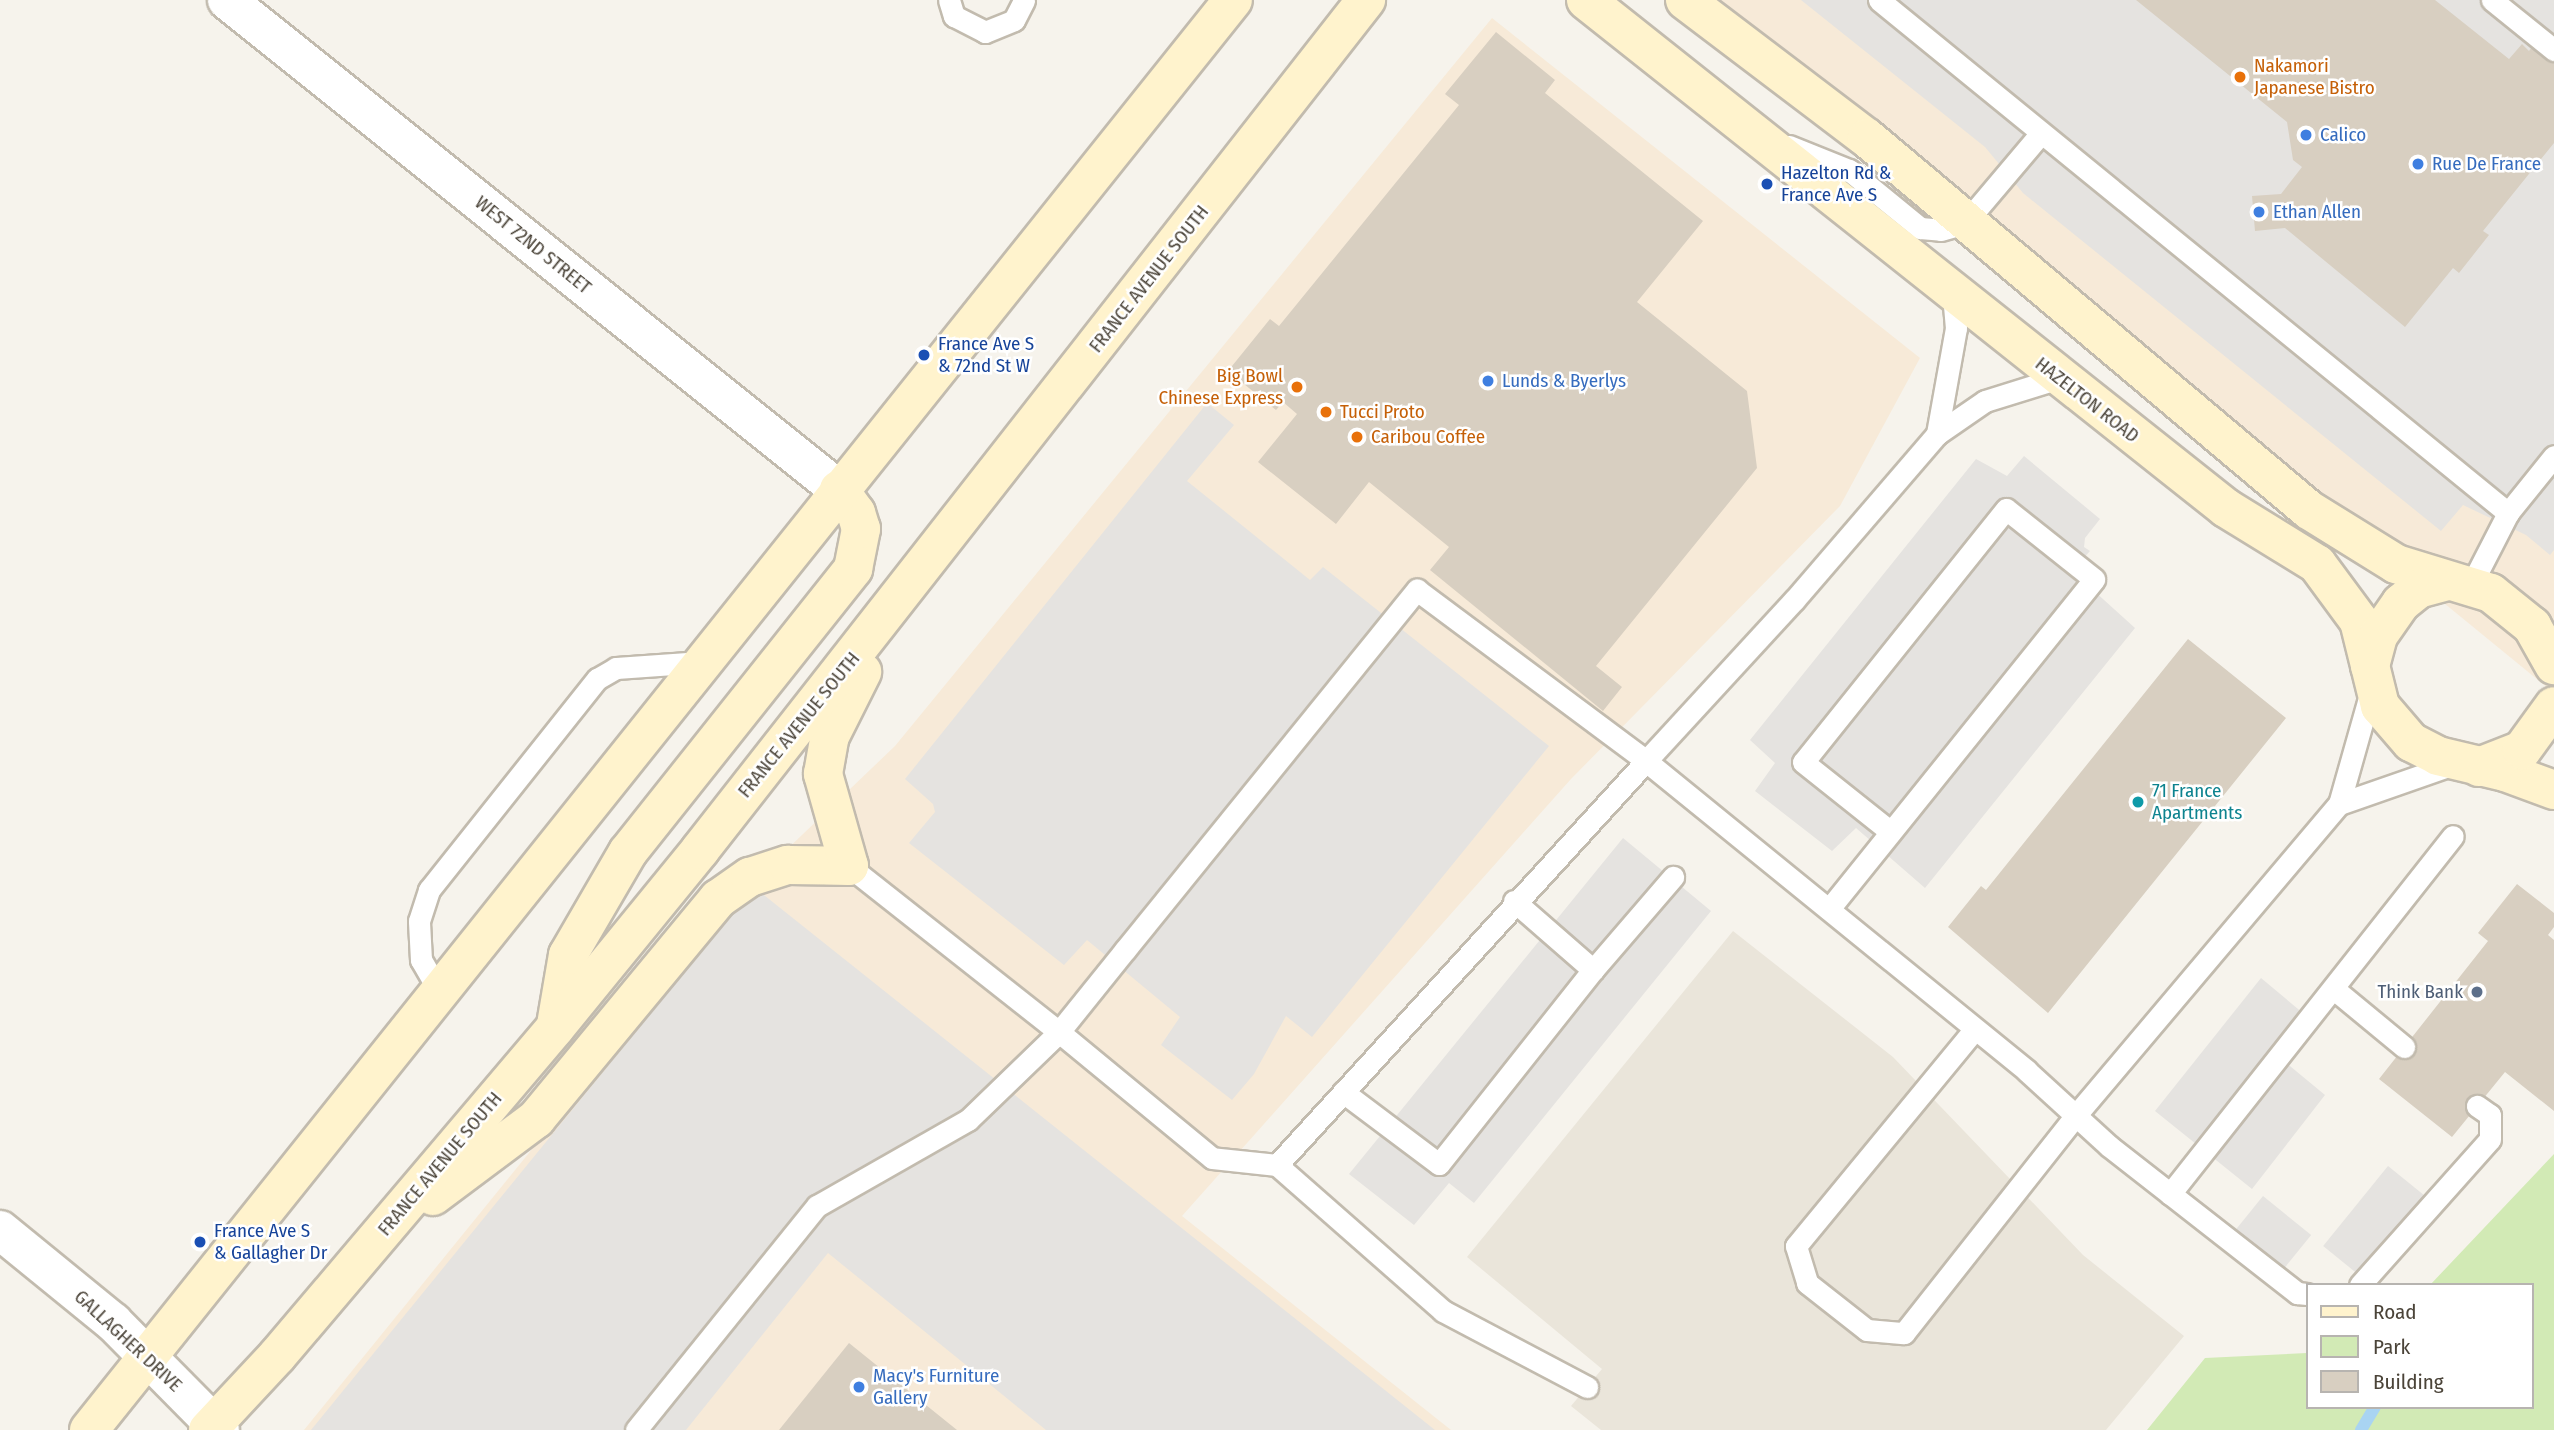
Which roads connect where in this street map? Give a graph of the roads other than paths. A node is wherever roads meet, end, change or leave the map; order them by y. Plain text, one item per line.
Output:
1 (227, 0) edge
2 (949, 0) edge
3 (1024, 0) edge
4 (1233, 0) edge
5 (1366, 0) edge
6 (1586, 0) edge
7 (1685, 0) edge
8 (1878, 0) edge
9 (2492, 0) edge
10 (2554, 50) edge
11 (1741, 127) junction
12 (2041, 132) junction
13 (1965, 223) junction
14 (1953, 294) junction
15 (2059, 379) junction
16 (1937, 434) junction
17 (2554, 456) edge
18 (839, 490) junction
19 (2508, 513) junction
20 (2458, 584) junction
21 (896, 603) junction
22 (2551, 650) edge
23 (702, 662) junction
24 (2371, 675) junction
25 (2554, 706) edge
26 (1646, 761) junction
27 (2469, 765) junction
28 (2554, 790) edge
29 (2339, 804) junction
30 (1891, 832) junction
31 (2453, 836) dead end
32 (849, 866) junction
33 (1673, 877) dead end
34 (1514, 901) junction
35 (1829, 909) junction
36 (1593, 970) junction
37 (2333, 989) junction
38 (439, 991) junction
39 (555, 1028) junction
40 (1974, 1030) junction
41 (1059, 1032) junction
42 (2404, 1047) dead end
43 (1343, 1092) junction
44 (2477, 1106) dead end
45 (2076, 1115) junction
46 (1277, 1165) junction
47 (2170, 1194) junction
48 (0, 1230) edge
49 (378, 1237) junction
50 (2362, 1283) edge
51 (2306, 1294) edge
52 (149, 1357) junction
53 (1587, 1387) dead end
54 (214, 1428) edge
55 (89, 1430) edge
56 (636, 1430) edge

1 - 18 street, WEST 72ND STREET
2 - 3 lane
4 - 18 main road
5 - 21 main road, FRANCE AVENUE SOUTH
6 - 11 main road, HAZELTON ROAD
7 - 13 main road
8 - 12 lane
9 - 10 lane
11 - 13 lane
11 - 14 main road, HAZELTON ROAD
12 - 13 lane
12 - 19 lane
13 - 20 main road
14 - 15 main road, HAZELTON ROAD
14 - 16 lane
15 - 16 lane
15 - 24 main road, HAZELTON ROAD
16 - 26 lane
17 - 19 lane
18 - 23 main road
18 - 39 main road
19 - 20 lane
20 - 22 main road
20 - 24 main road
21 - 32 main road
21 - 39 main road, FRANCE AVENUE SOUTH
23 - 38 main road
23 - 38 lane
24 - 27 main road, HAZELTON ROAD
24 - 29 lane
25 - 27 main road
26 - 34 lane
26 - 35 lane
26 - 41 lane
27 - 28 main road, HAZELTON ROAD
27 - 29 lane
29 - 45 lane
30 - 30 lane
30 - 35 lane
31 - 37 lane
32 - 41 lane
32 - 49 main road
33 - 36 lane
34 - 36 lane
34 - 43 lane
35 - 40 lane
36 - 43 lane
37 - 42 lane
37 - 47 lane
38 - 52 main road
39 - 49 main road, FRANCE AVENUE SOUTH
40 - 45 lane
40 - 45 lane
41 - 46 lane
41 - 56 lane
43 - 46 lane
44 - 50 lane
45 - 47 lane
46 - 53 lane
47 - 51 lane
48 - 52 street, GALLAGHER DRIVE
49 - 54 main road, FRANCE AVENUE SOUTH
52 - 54 street, GALLAGHER DRIVE
52 - 55 main road

